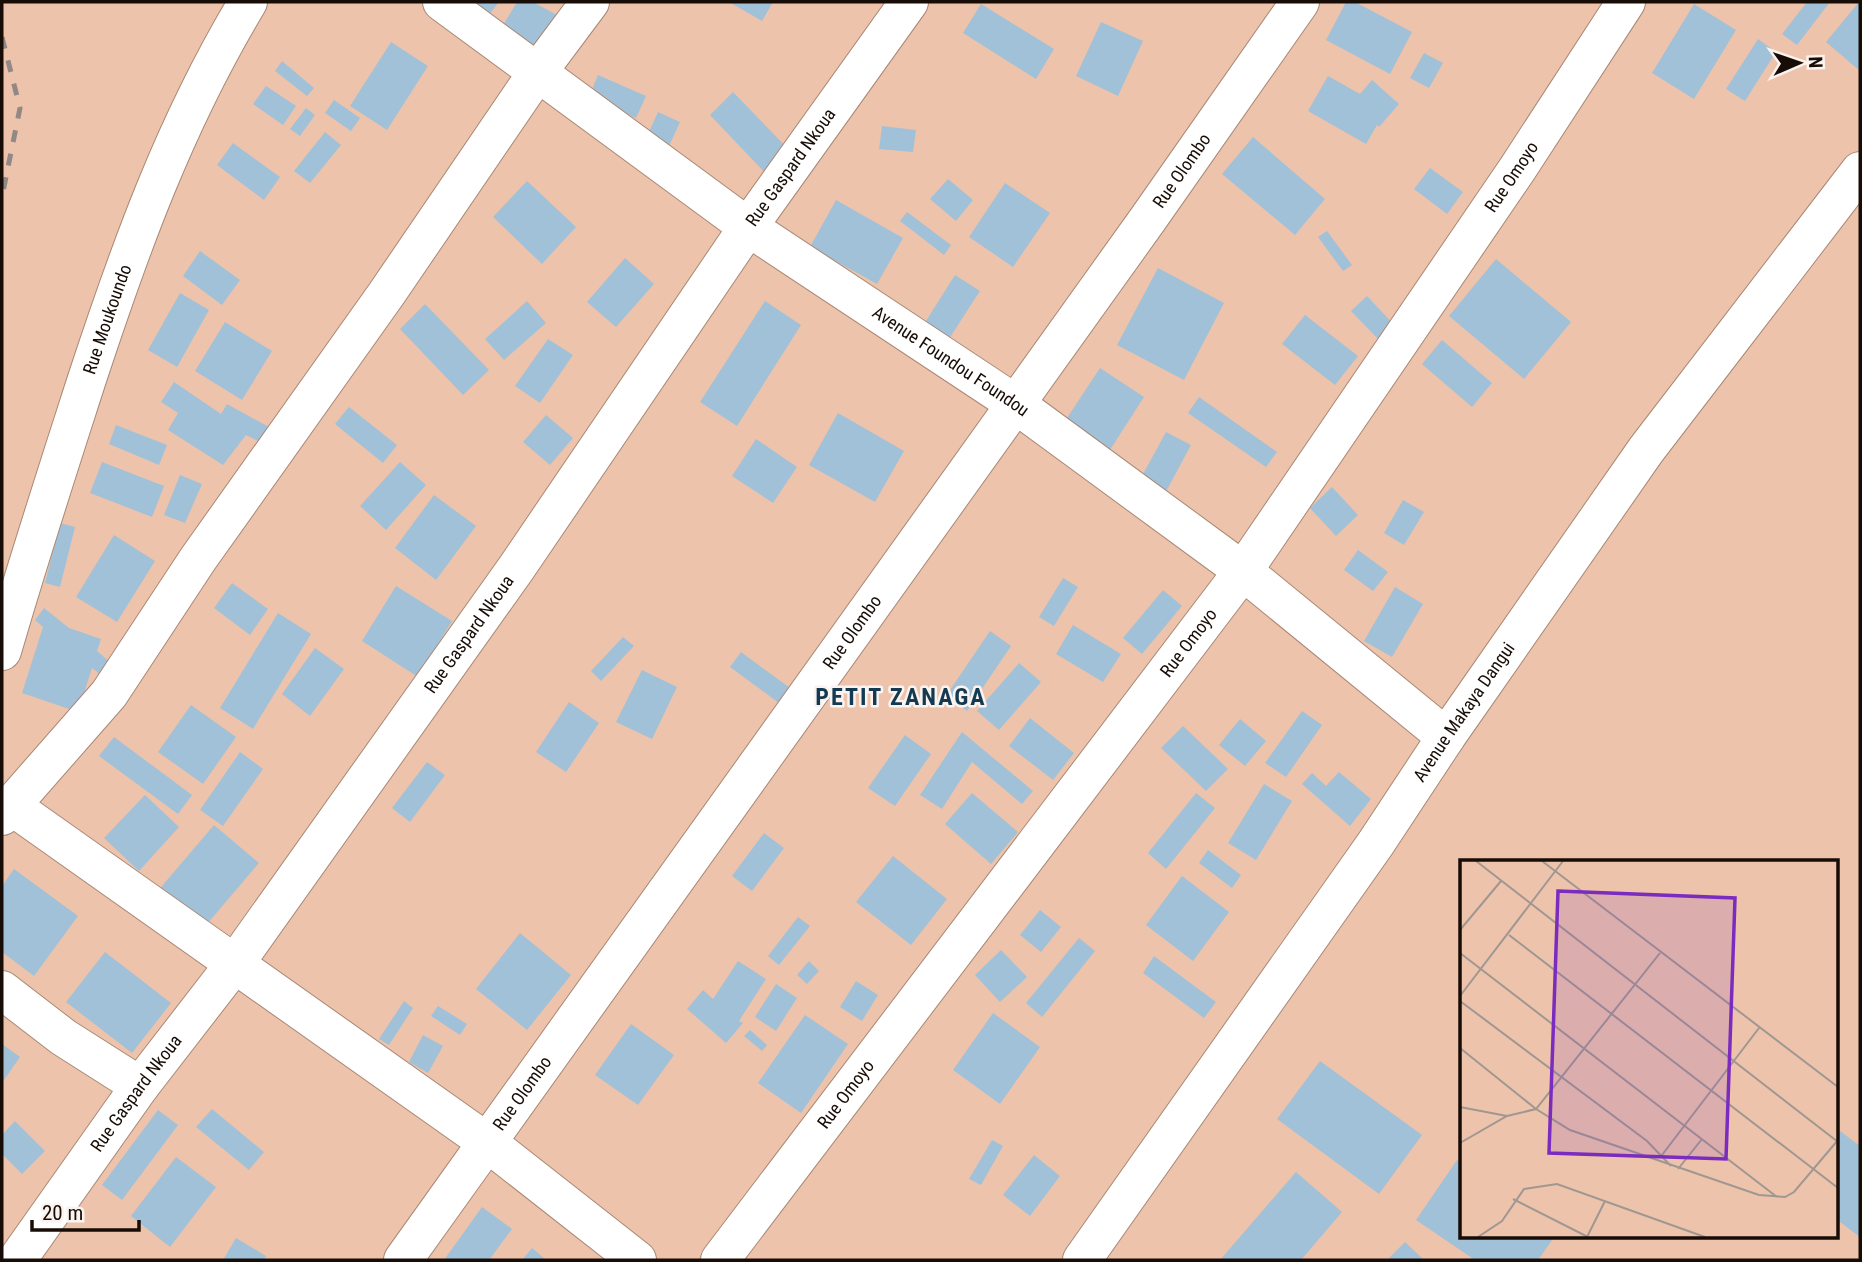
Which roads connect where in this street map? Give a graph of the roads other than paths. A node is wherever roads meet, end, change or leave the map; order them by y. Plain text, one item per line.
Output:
1 (248, 2) edge
2 (442, 2) edge
3 (590, 2) edge
4 (909, 2) edge
5 (1300, 2) edge
6 (1626, 2) edge
7 (537, 73) junction
8 (1860, 171) edge
9 (748, 227) junction
10 (1014, 403) junction
11 (1243, 571) junction
12 (2, 651) edge
13 (1446, 737) junction
14 (7, 811) edge
15 (236, 962) junction
16 (2, 990) edge
17 (139, 1086) junction
18 (488, 1143) junction
19 (17, 1260) edge
20 (403, 1260) edge
21 (637, 1260) edge
22 (720, 1260) edge
23 (1082, 1260) edge

1 - 12 street, Rue Moukoundo
2 - 7 street, Avenue Foundou Foundou
3 - 7 street
4 - 9 street, Rue Gaspard Nkoua
5 - 10 street, Rue Olombo
6 - 11 street, Rue Omoyo
7 - 9 street, Avenue Foundou Foundou
7 - 14 street
8 - 13 street, Avenue Makaya Dangui
9 - 10 street, Avenue Foundou Foundou
9 - 15 street, Rue Gaspard Nkoua
10 - 11 street, Avenue Foundou Foundou
10 - 18 street, Rue Olombo
11 - 13 street, Avenue Foundou Foundou
11 - 22 street, Rue Omoyo
13 - 23 street, Avenue Makaya Dangui
14 - 15 street
15 - 17 street, Rue Gaspard Nkoua
15 - 18 street
16 - 17 street
17 - 19 street, Rue Gaspard Nkoua
18 - 20 street, Rue Olombo
18 - 21 street

